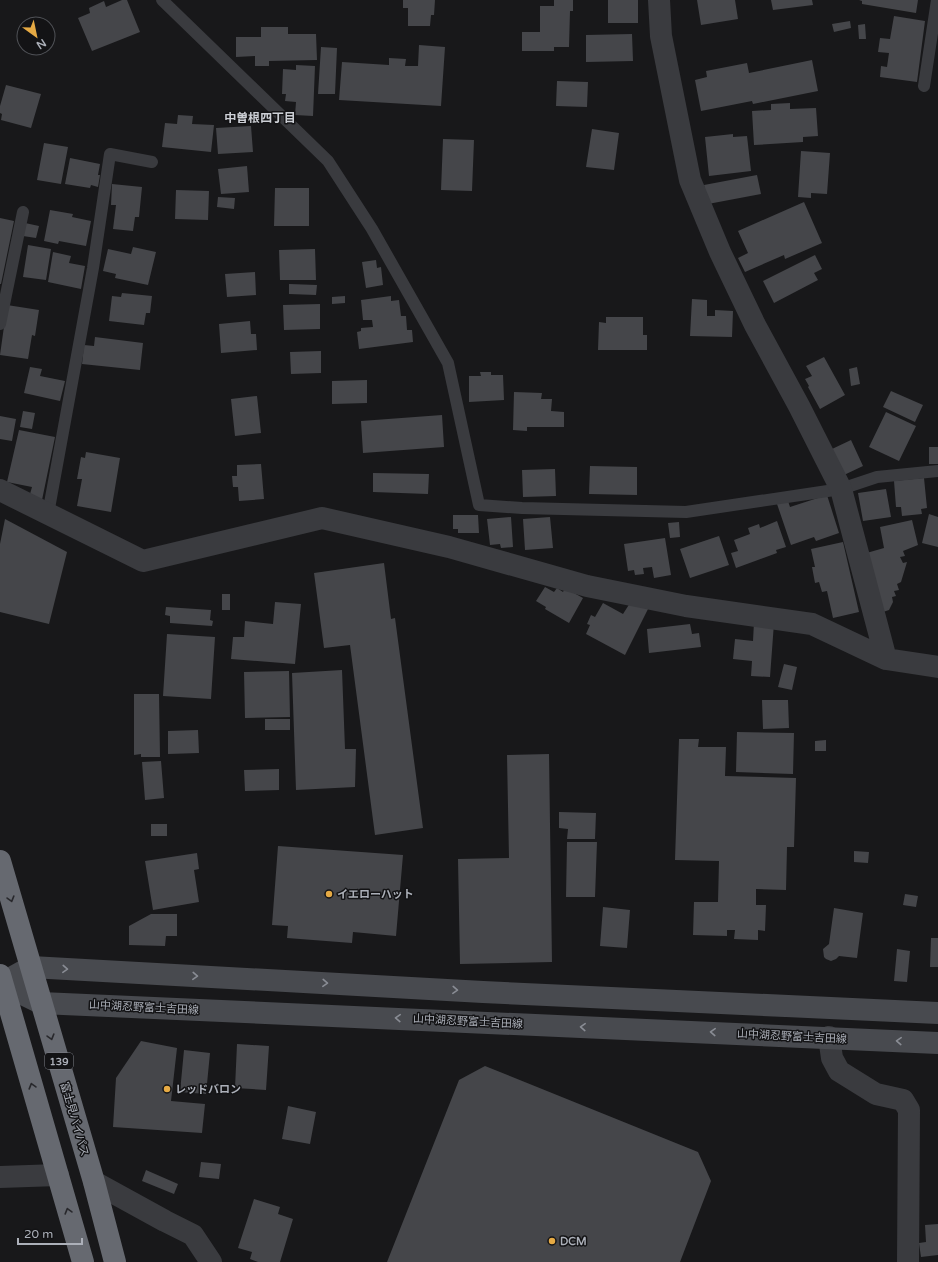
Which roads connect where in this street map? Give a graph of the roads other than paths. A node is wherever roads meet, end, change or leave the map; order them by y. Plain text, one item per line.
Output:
1 (162, 0) edge
2 (659, 0) edge
3 (937, 0) edge
4 (924, 86) dead end
5 (152, 162) dead end
6 (23, 212) dead end
7 (0, 324) edge
8 (938, 471) edge
9 (841, 489) junction
10 (0, 490) edge
11 (48, 514) junction
12 (886, 659) junction
13 (938, 667) edge
14 (0, 861) edge
15 (31, 967) junction
16 (1, 980) edge
17 (41, 1003) junction
18 (938, 1013) edge
19 (828, 1037) junction
20 (938, 1043) edge
21 (58, 1175) junction
22 (0, 1177) edge
23 (94, 1182) junction
24 (83, 1262) edge
25 (115, 1262) edge
26 (211, 1262) edge
27 (908, 1262) edge

1 - 9 lane
2 - 9 street
3 - 4 lane
5 - 11 lane
6 - 7 lane
8 - 9 lane
9 - 12 street
10 - 11 street
11 - 12 street
12 - 13 street
14 -> 15 highway, 富士見バイパス / 139
15 - 16 main road
15 - 17 highway, 富士見バイパス / 139
15 -> 18 main road
16 - 17 main road, 山中湖忍野富士吉田線
21 -> 16 highway
19 -> 17 main road, 山中湖忍野富士吉田線
17 -> 23 highway, 富士見バイパス / 139
20 -> 19 main road, 山中湖忍野富士吉田線
19 - 27 street
21 - 22 street
24 -> 21 highway
23 - 25 highway, 富士見バイパス / 139
23 - 26 street

